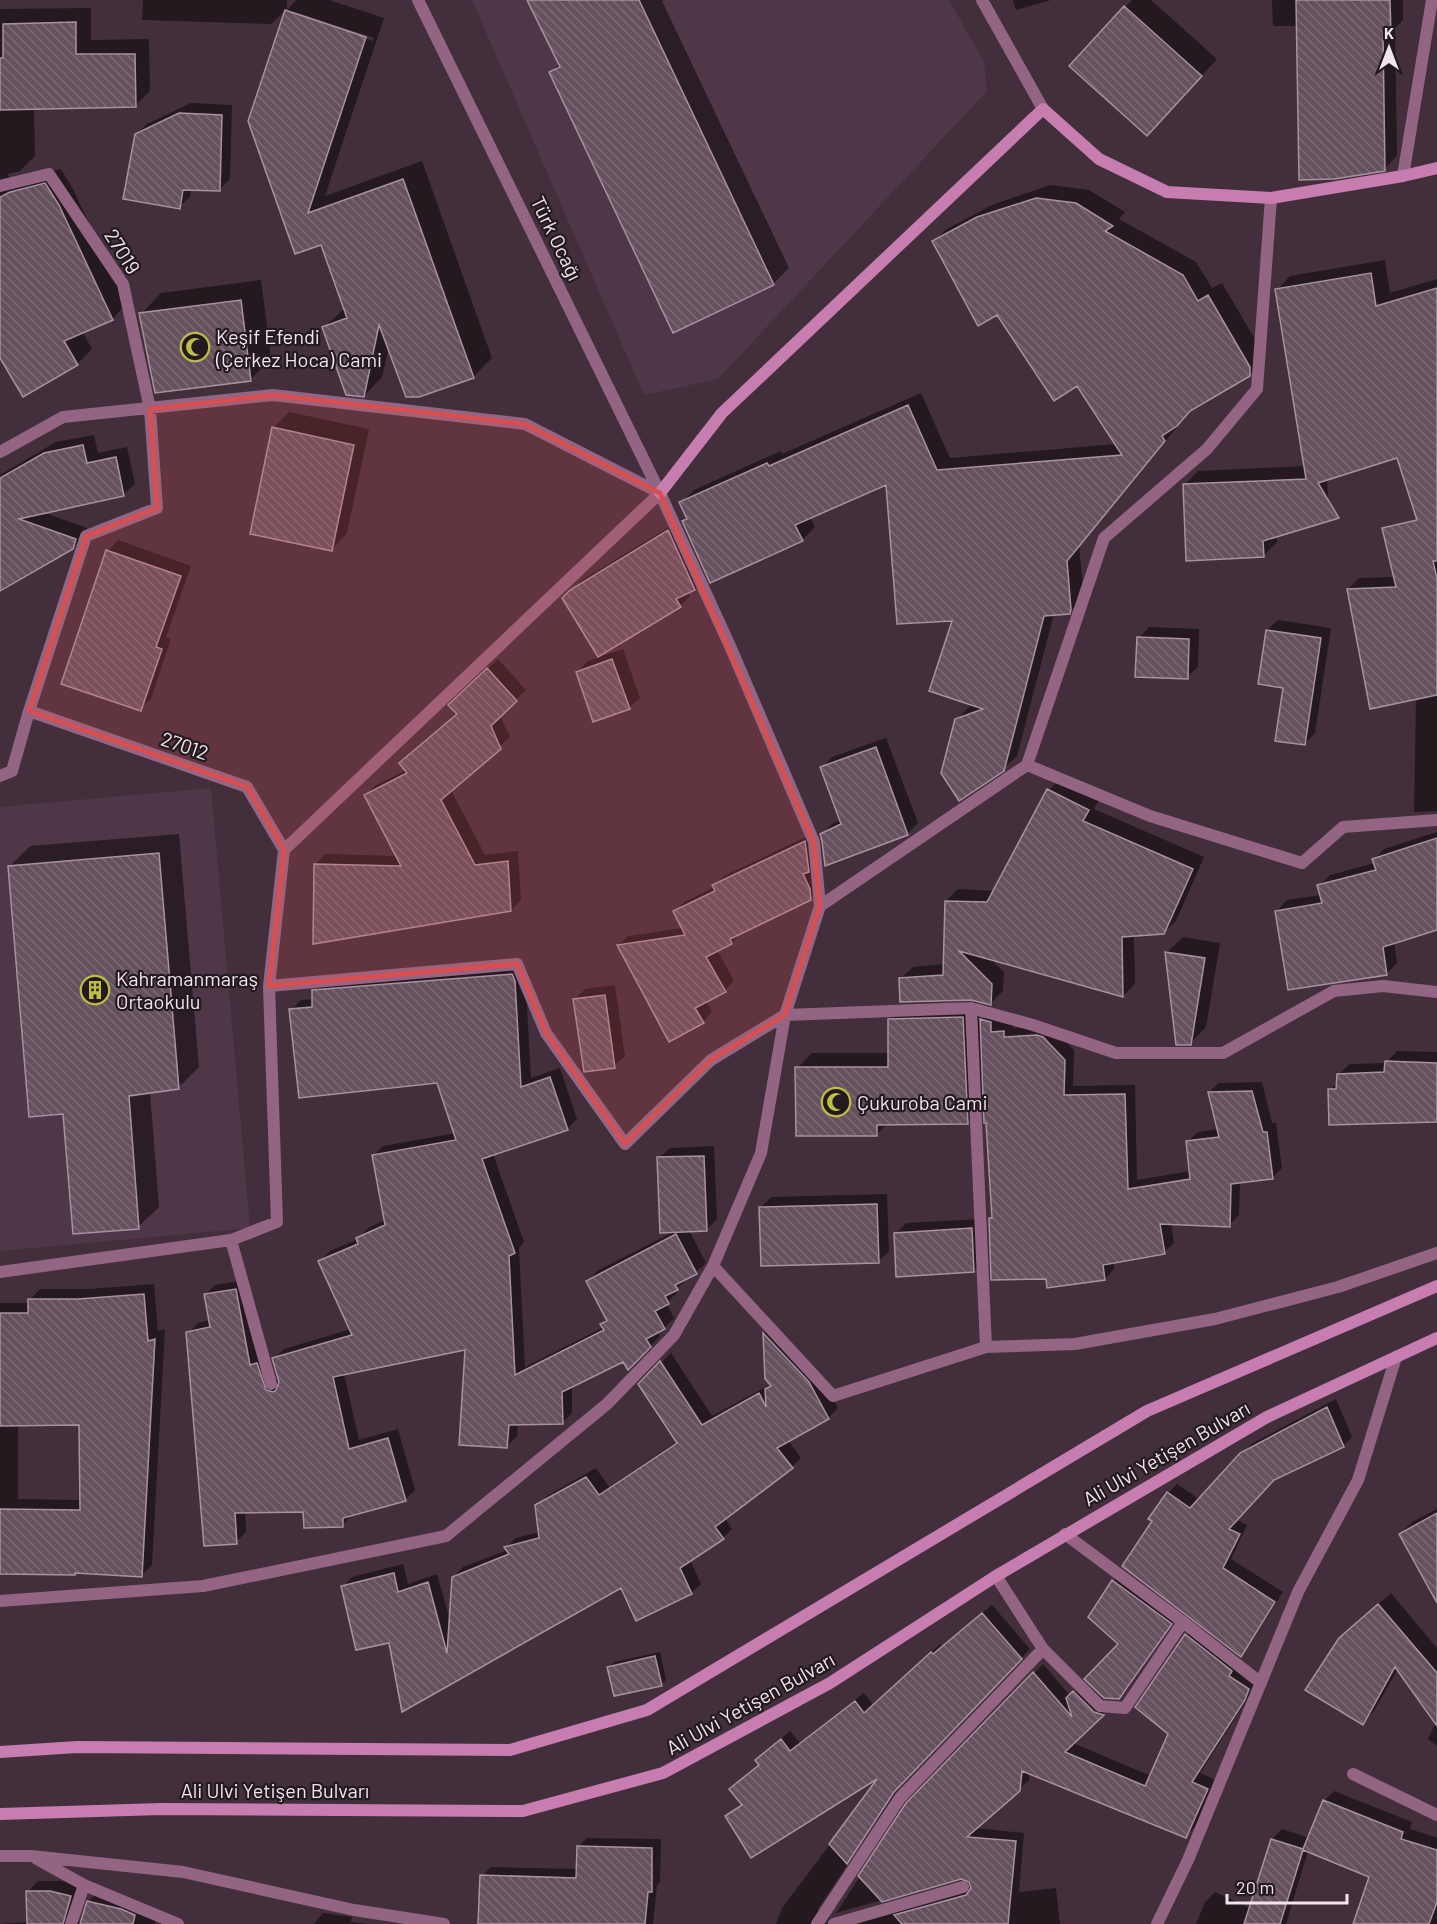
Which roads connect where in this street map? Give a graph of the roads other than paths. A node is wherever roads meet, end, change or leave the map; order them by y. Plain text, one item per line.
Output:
1 (418, 0) edge
2 (982, 0) edge
3 (1432, 0) edge
4 (1042, 109) junction
5 (1437, 168) edge
6 (1403, 176) junction
7 (0, 186) edge
8 (1271, 198) junction
9 (150, 409) junction
10 (0, 452) edge
11 (660, 493) junction
12 (29, 711) junction
13 (1027, 765) junction
14 (0, 776) edge
15 (1437, 820) edge
16 (284, 850) junction
17 (820, 906) junction
18 (269, 986) junction
19 (1437, 992) edge
20 (971, 1008) junction
21 (785, 1016) junction
22 (231, 1240) junction
23 (1437, 1252) edge
24 (714, 1266) junction
25 (0, 1272) edge
26 (1437, 1286) edge
27 (1437, 1338) edge
28 (986, 1347) junction
29 (1396, 1357) junction
30 (271, 1384) dead end
31 (1065, 1534) junction
32 (996, 1576) junction
33 (0, 1601) edge
34 (1183, 1622) junction
35 (1043, 1649) junction
36 (1261, 1683) junction
37 (0, 1752) edge
38 (1353, 1774) dead end
39 (0, 1814) edge
40 (1437, 1815) edge
41 (0, 1856) edge
42 (30, 1856) junction
43 (84, 1885) junction
44 (963, 1887) dead end
45 (71, 1924) edge
46 (178, 1924) edge
47 (444, 1924) edge
48 (818, 1924) edge
49 (834, 1924) edge
50 (1157, 1924) edge

1 - 11 street, Türk Ocağı
2 - 4 street
3 - 6 street
4 - 8 main road
4 - 11 main road
5 - 6 main road
6 - 8 main road
7 - 9 street, 27019
8 - 13 street
9 - 10 street
9 - 11 street
9 - 12 street
11 - 16 street
11 - 17 street, Türk Ocağı
12 - 14 street
12 - 16 street, 27012
13 - 15 street
13 - 17 street
16 - 18 street
17 - 21 street
18 - 21 street
18 - 22 street
19 - 20 street
20 - 21 street
20 - 28 street
21 - 24 street
22 - 25 street
22 - 30 street
23 - 28 street
24 - 28 street
24 - 33 street
26 - 37 main road
27 - 29 main road, Ali Ulvi Yetişen Bulvarı
29 - 31 main road, Ali Ulvi Yetişen Bulvarı
29 - 36 street
31 - 32 main road, Ali Ulvi Yetişen Bulvarı
31 - 34 street
32 - 35 street
32 - 39 main road, Ali Ulvi Yetişen Bulvarı
34 - 35 street
34 - 36 street
35 - 48 street
36 - 50 street
38 - 40 street
41 - 42 street
42 - 43 street
42 - 47 street
43 - 45 street
43 - 46 street
44 - 49 street

